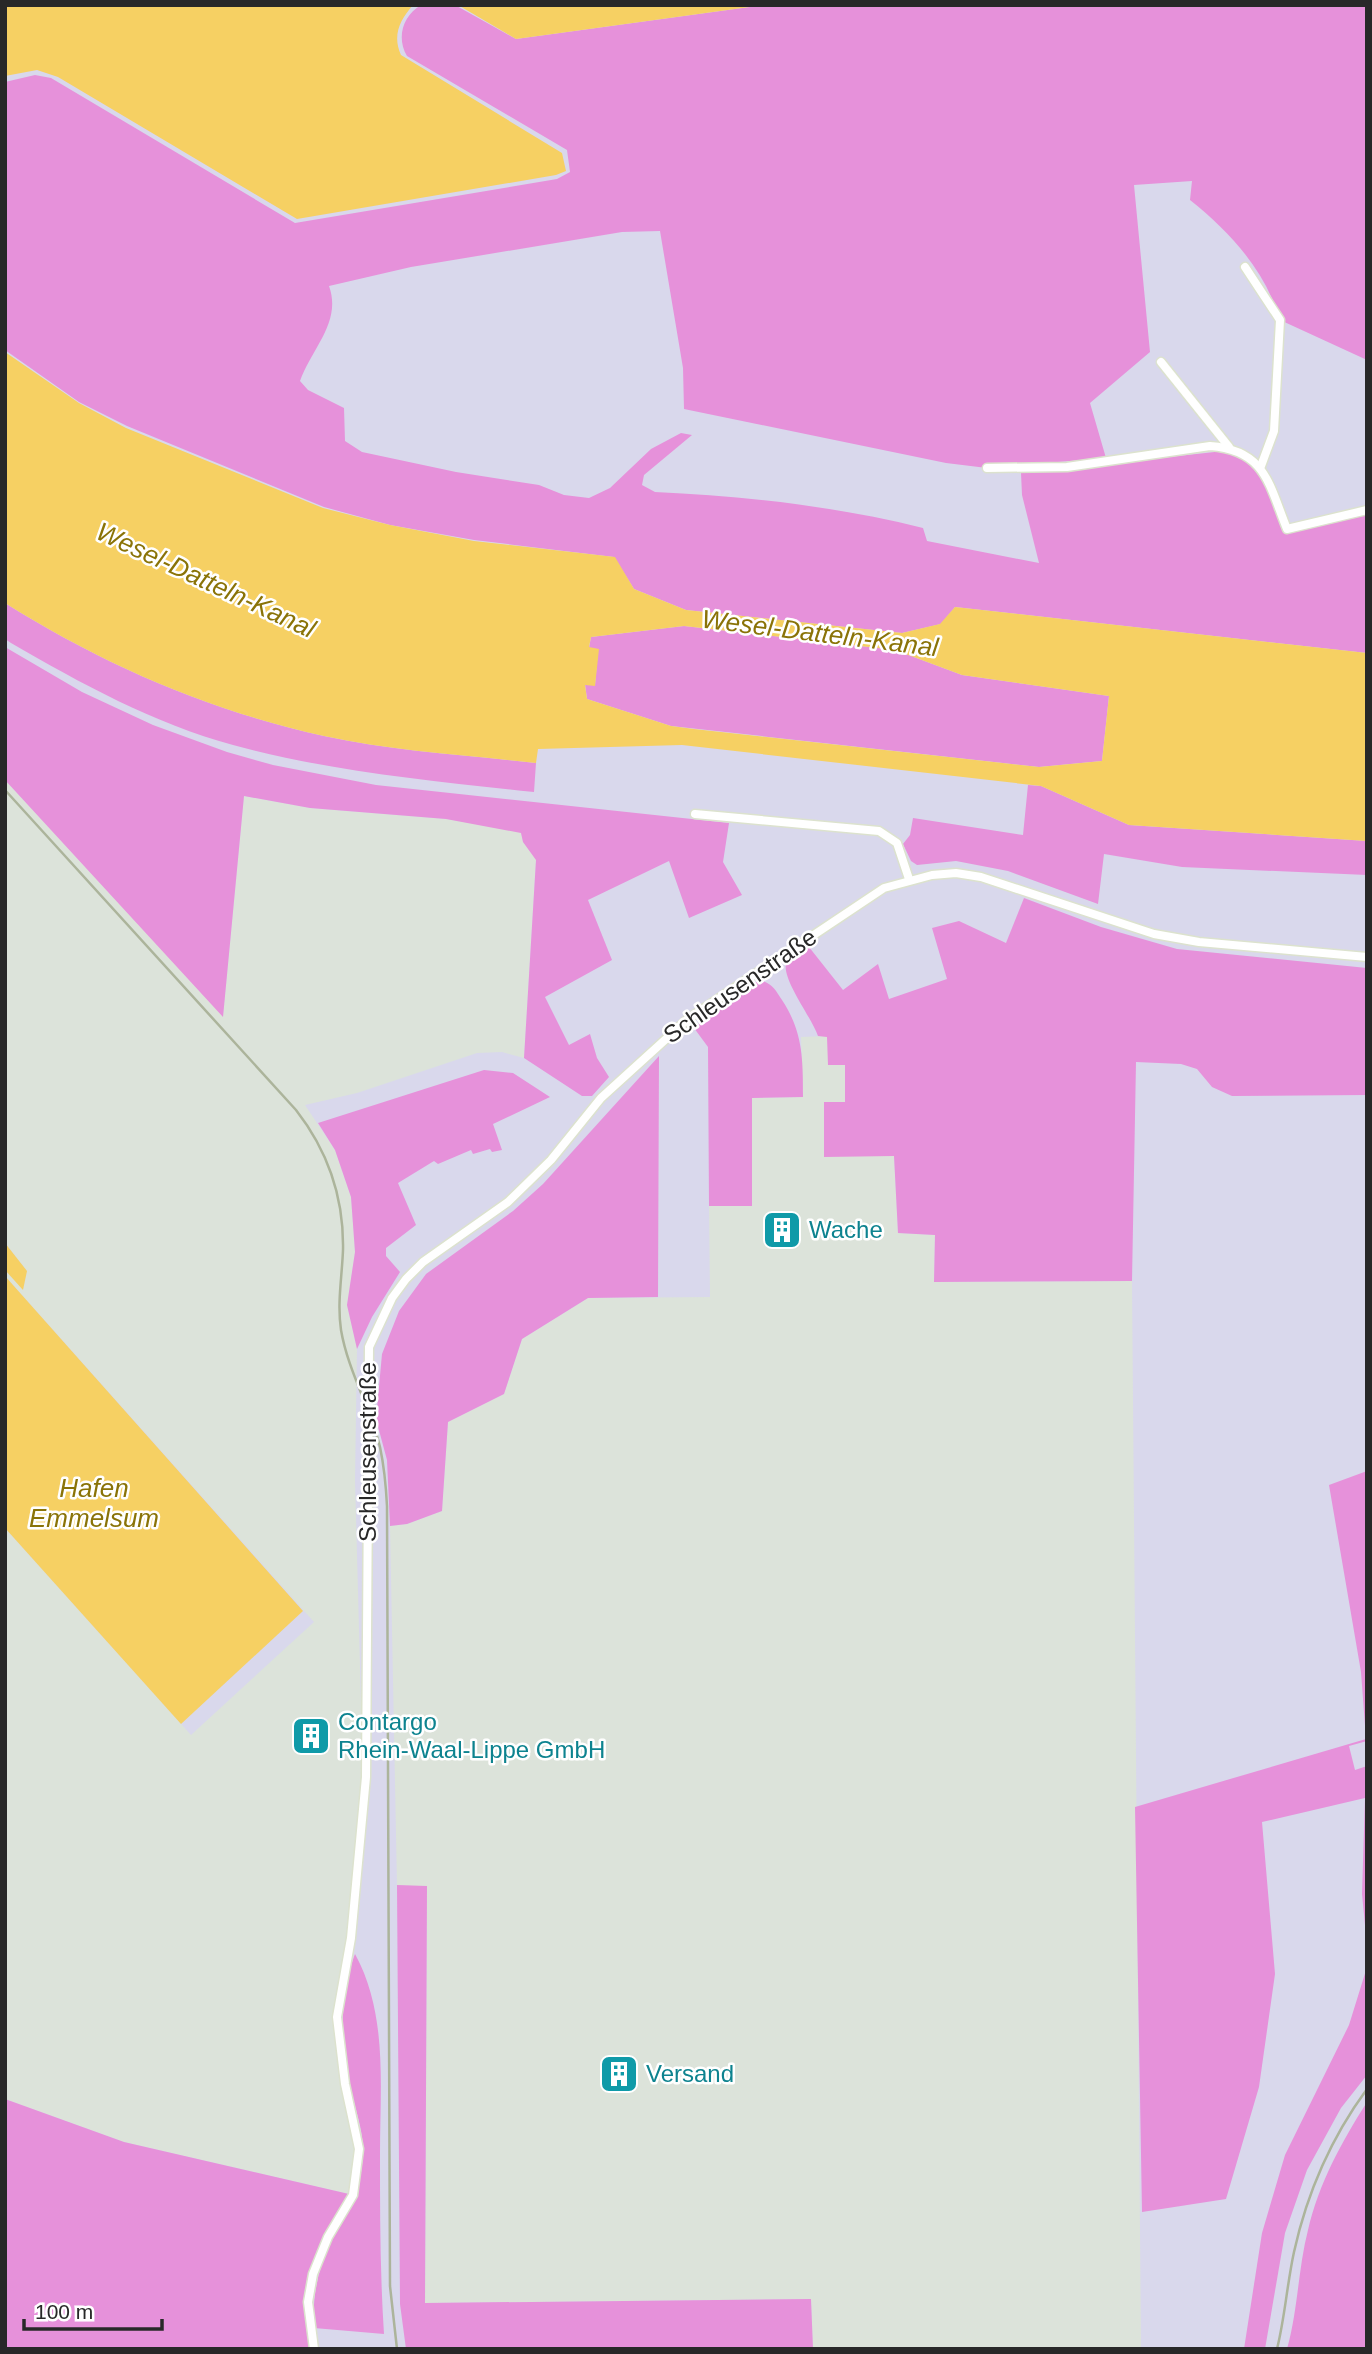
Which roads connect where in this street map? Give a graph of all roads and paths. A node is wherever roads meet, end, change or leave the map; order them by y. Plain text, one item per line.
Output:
1 (1244, 267) dead end
2 (1161, 362) dead end
3 (1228, 447) junction
4 (1261, 466) junction
5 (987, 468) dead end
6 (1367, 510) edge
7 (695, 814) dead end
8 (909, 879) junction
9 (1367, 957) edge
10 (314, 2349) edge

1 - 4 street
2 - 3 street
3 - 4 street
3 - 5 street
4 - 6 street
7 - 8 street
8 - 9 street, Schleusenstraße
8 - 10 street, Schleusenstraße

